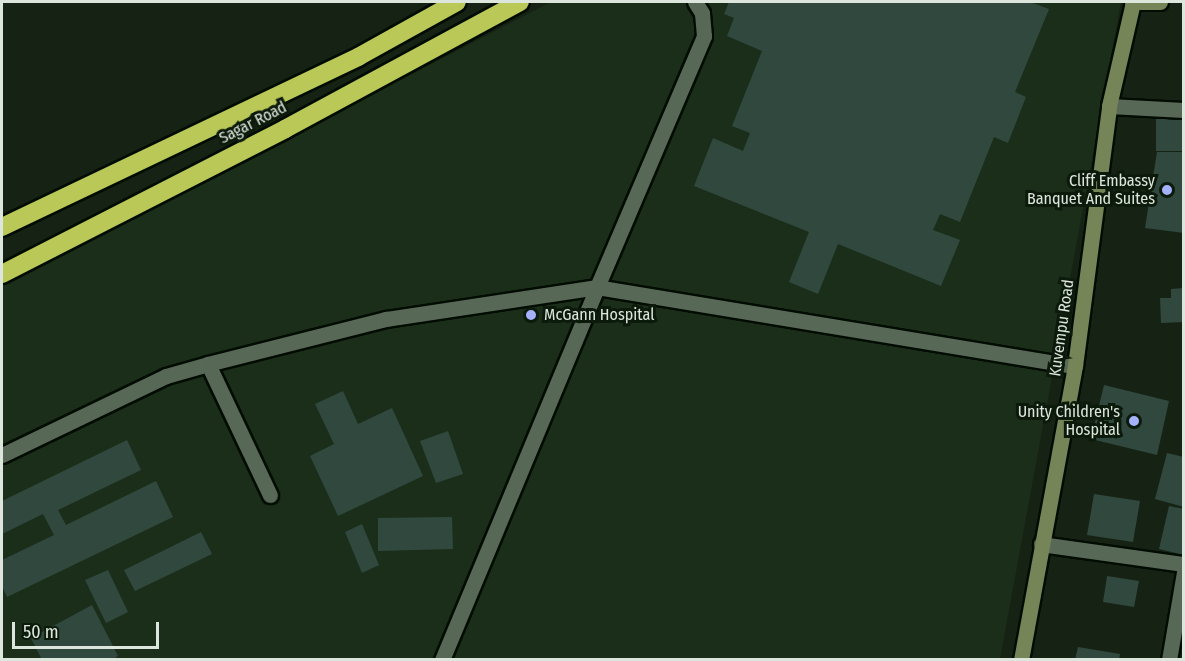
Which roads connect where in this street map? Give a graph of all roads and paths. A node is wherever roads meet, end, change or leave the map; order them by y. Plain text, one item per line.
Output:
1 (457, 2) edge
2 (520, 2) edge
3 (1132, 2) edge
4 (1160, 2) edge
5 (702, 5) edge
6 (1109, 106) junction
7 (1184, 110) edge
8 (2, 227) edge
9 (2, 274) edge
10 (597, 287) junction
11 (208, 364) junction
12 (1076, 366) junction
13 (2, 455) edge
14 (270, 495) dead end
15 (1041, 544) junction
16 (1184, 564) edge
17 (1184, 572) edge
18 (442, 660) edge
19 (1022, 660) edge
20 (1169, 660) edge

1 - 8 highway, Sagar Road
2 - 9 highway, Sagar Road
3 - 4 main road
3 - 6 main road, Kuvempu Road
5 - 10 street
6 - 7 street
6 - 12 main road, Kuvempu Road
10 - 11 street
10 - 12 street
10 - 18 street
11 - 13 street
11 - 14 street
12 - 15 main road, Kuvempu Road
15 - 16 street
15 - 19 main road, Kuvempu Road
17 - 20 street

